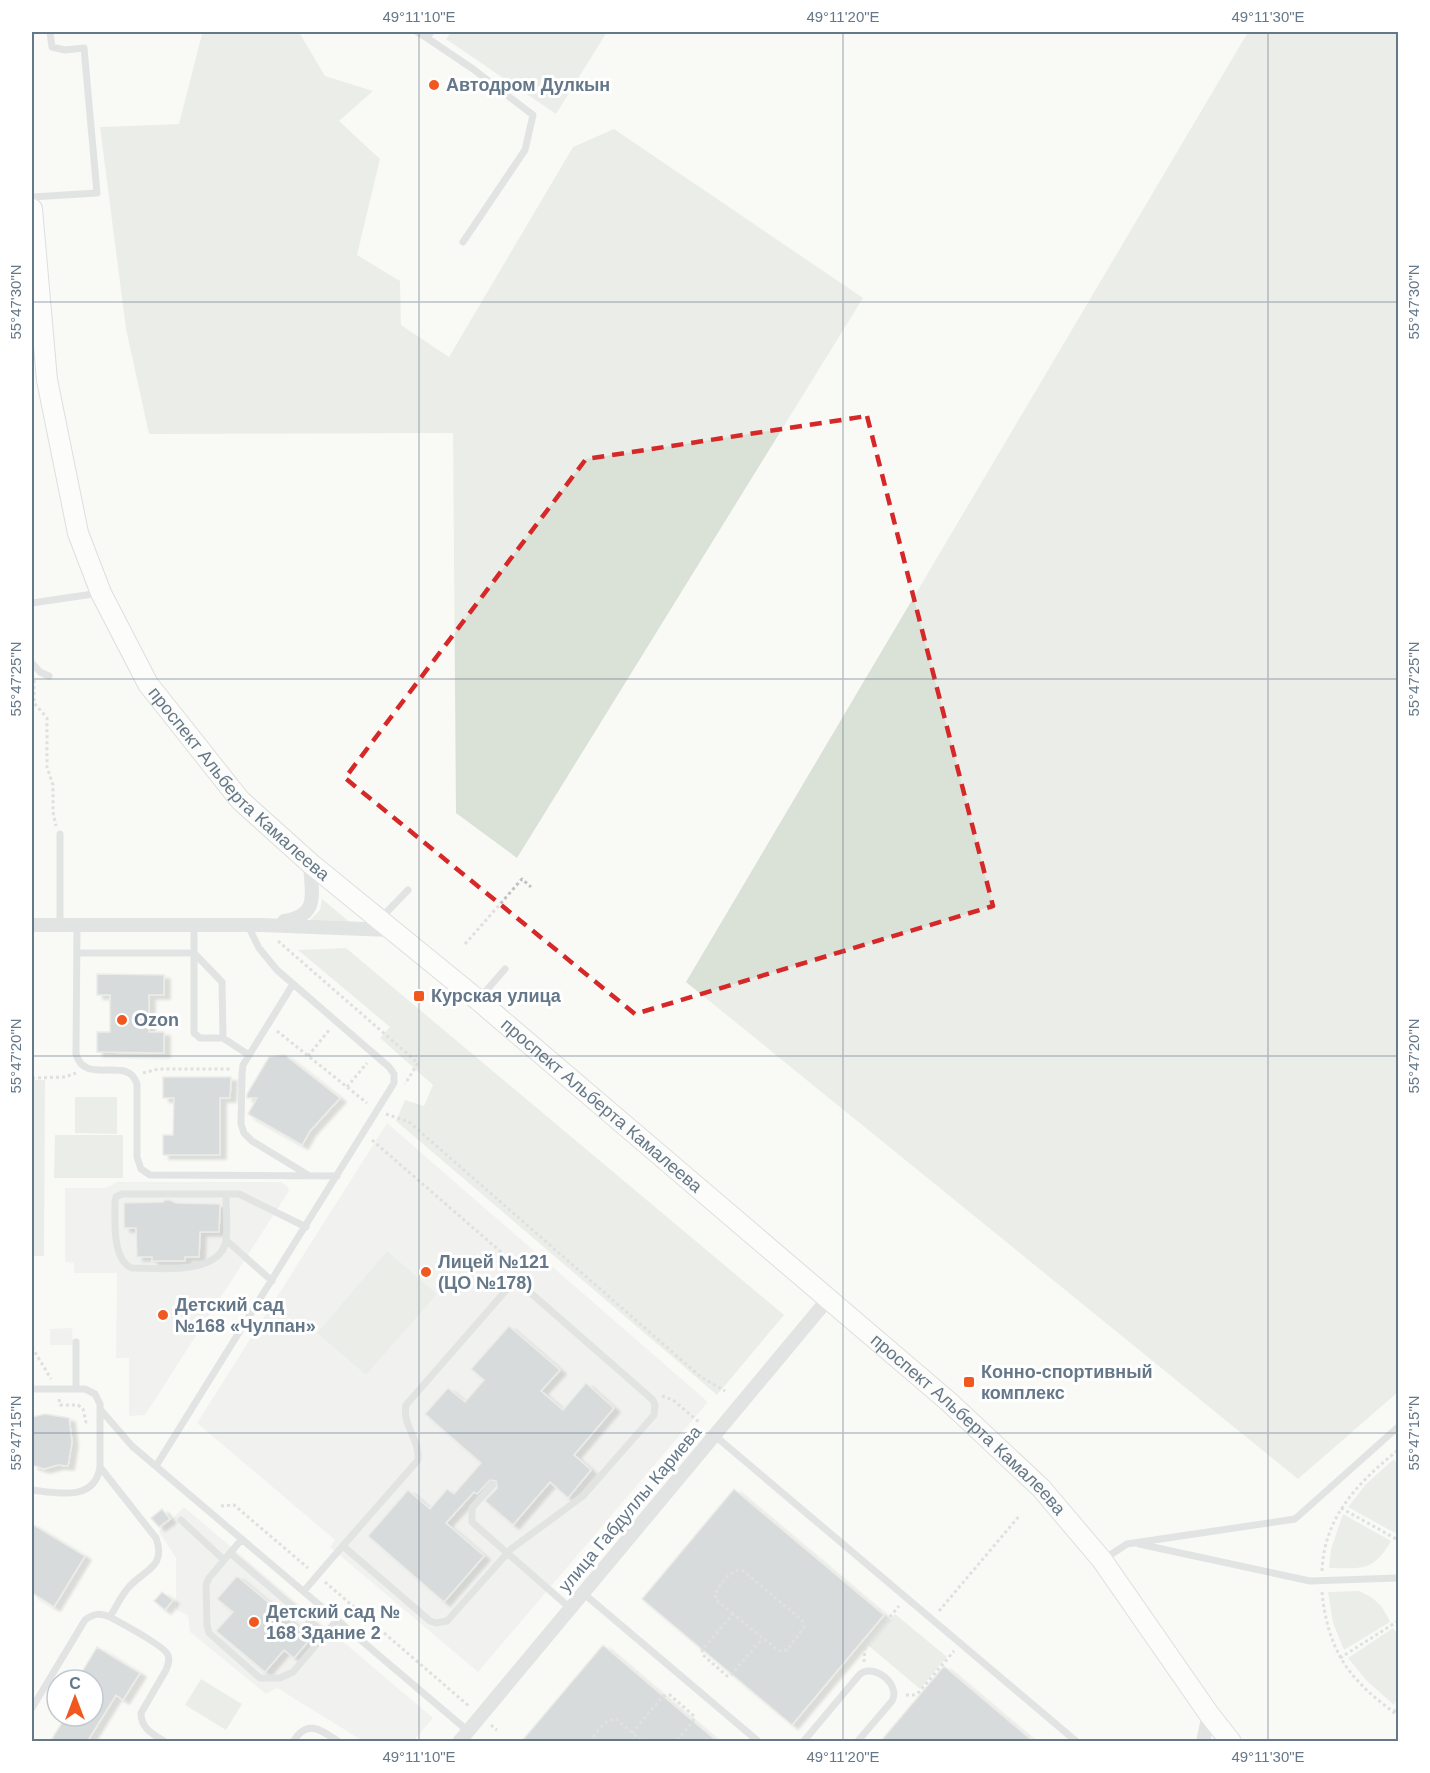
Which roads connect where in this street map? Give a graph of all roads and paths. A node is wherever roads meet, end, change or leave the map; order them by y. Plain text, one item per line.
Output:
1 (50, 32) edge
2 (417, 32) edge
3 (429, 35) edge
4 (32, 197) edge
5 (32, 208) edge
6 (463, 242) dead end
7 (36, 306) edge
8 (101, 593) junction
9 (32, 603) edge
10 (33, 664) edge
11 (49, 676) dead end
12 (60, 834) joint
13 (310, 863) junction
14 (531, 887) dead end
15 (408, 890) dead end
16 (32, 925) edge
17 (60, 925) junction
18 (77, 925) junction
19 (194, 925) junction
20 (254, 925) junction
21 (385, 925) junction
22 (465, 944) dead end
23 (77, 953) junction
24 (194, 953) junction
25 (505, 969) dead end
26 (293, 984) junction
27 (478, 1000) junction
28 (336, 1022) junction
29 (268, 1024) junction
30 (224, 1038) junction
31 (374, 1054) junction
32 (249, 1055) junction
33 (308, 1056) junction
34 (85, 1068) junction
35 (242, 1069) junction
36 (134, 1076) junction
37 (32, 1078) edge
38 (347, 1088) junction
39 (377, 1111) junction
40 (364, 1133) junction
41 (309, 1176) junction
42 (337, 1176) junction
43 (226, 1194) junction
44 (306, 1227) junction
45 (226, 1240) junction
46 (272, 1281) junction
47 (520, 1286) junction
48 (828, 1299) junction
49 (76, 1342) dead end
50 (32, 1347) edge
51 (32, 1389) edge
52 (57, 1389) junction
53 (76, 1389) junction
54 (725, 1391) dead end
55 (649, 1395) junction
56 (100, 1410) junction
57 (699, 1422) dead end
58 (1398, 1427) edge
59 (714, 1435) junction
60 (156, 1466) junction
61 (100, 1467) junction
62 (492, 1485) dead end
63 (32, 1490) edge
64 (215, 1504) dead end
65 (1341, 1508) dead end
66 (1020, 1515) dead end
67 (181, 1520) dead end
68 (242, 1539) junction
69 (1398, 1540) edge
70 (1134, 1543) junction
71 (343, 1546) junction
72 (230, 1553) junction
73 (507, 1554) junction
74 (224, 1560) junction
75 (1102, 1560) junction
76 (317, 1576) junction
77 (1398, 1578) edge
78 (304, 1591) junction
79 (583, 1593) junction
80 (907, 1597) junction
81 (570, 1608) junction
82 (733, 1614) junction
83 (110, 1617) junction
84 (932, 1619) junction
85 (337, 1620) junction
86 (1398, 1621) edge
87 (325, 1634) junction
88 (762, 1639) junction
89 (961, 1643) junction
90 (1340, 1658) dead end
91 (865, 1670) junction
92 (895, 1694) junction
93 (1398, 1705) edge
94 (32, 1708) edge
95 (1394, 1712) dead end
96 (1209, 1714) junction
97 (481, 1716) junction
98 (497, 1730) dead end
99 (632, 1733) junction
100 (464, 1736) edge
101 (165, 1742) edge
102 (293, 1742) edge
103 (339, 1742) edge
104 (590, 1742) edge
105 (643, 1742) edge
106 (676, 1742) edge
107 (759, 1742) edge
108 (802, 1742) edge
109 (857, 1742) edge
110 (1077, 1742) edge
111 (1203, 1742) edge
112 (1231, 1742) edge

1 - 4 lane
2 - 3 lane
3 - 6 lane
5 - 7 main road, проспект Альберта Камалеева
7 - 8 main road, проспект Альберта Камалеева
8 - 9 lane
8 - 13 main road, проспект Альберта Камалеева
10 - 11 lane
10 - 12 path
12 - 17 lane
13 - 20 street
13 - 21 main road, проспект Альберта Камалеева
14 - 22 path
15 - 21 lane
16 - 17 street
17 - 18 street
18 - 19 street
18 - 23 lane
19 - 20 street
19 - 24 lane
20 - 21 street
20 - 26 lane
21 - 27 main road, проспект Альберта Камалеева
23 - 24 lane
23 - 34 lane
24 - 30 lane
24 - 30 lane
25 - 27 lane
26 - 28 lane
26 - 29 lane
27 - 48 main road, проспект Альберта Камалеева
28 - 31 lane
28 - 33 path
29 - 32 lane
29 - 33 path
30 - 32 lane
31 - 38 path
31 - 39 lane
32 - 35 lane
33 - 38 path
34 - 36 lane
34 - 37 path
35 - 36 path
35 - 41 lane
36 - 41 lane
38 - 39 path
39 - 40 lane
39 - 54 path
40 - 42 lane
40 - 47 path
41 - 42 lane
42 - 44 lane
43 - 44 lane
43 - 45 lane
43 - 45 lane
44 - 46 lane
45 - 46 lane
46 - 60 lane
47 - 55 lane
47 - 71 lane
48 - 59 street, улица Габдуллы Кариева
48 - 75 main road, проспект Альберта Камалеева
49 - 53 lane
50 - 52 path
51 - 52 lane
52 - 53 lane
53 - 56 lane
55 - 57 path
55 - 73 lane
56 - 60 lane
56 - 61 lane
58 - 70 lane
59 - 79 street, улица Габдуллы Кариева
59 - 80 lane
60 - 68 lane
61 - 63 lane
61 - 83 lane
62 - 73 lane
64 - 76 path
65 - 69 path
66 - 84 path
67 - 74 lane
68 - 72 lane
68 - 78 lane
70 - 75 lane
70 - 77 lane
71 - 73 lane
71 - 76 lane
72 - 74 lane
72 - 87 lane
73 - 81 lane
74 - 87 lane
75 - 96 main road, проспект Альберта Камалеева
76 - 78 lane
76 - 97 path
78 - 85 lane
79 - 81 street, улица Габдуллы Кариева
79 - 107 lane
80 - 84 lane
80 - 91 path
81 - 97 street, улица Габдуллы Кариева
82 - 88 path
82 - 88 path
82 - 88 path
83 - 94 lane
83 - 101 lane
84 - 89 lane
85 - 87 lane
85 - 100 lane
86 - 90 path
89 - 92 path
89 - 110 lane
91 - 92 lane
91 - 108 lane
92 - 109 lane
93 - 95 path
96 - 111 street
96 - 112 main road, проспект Альберта Камалеева
97 - 98 path
97 - 100 street, улица Габдуллы Кариева
99 - 104 path
99 - 105 path
99 - 106 path
102 - 103 lane

